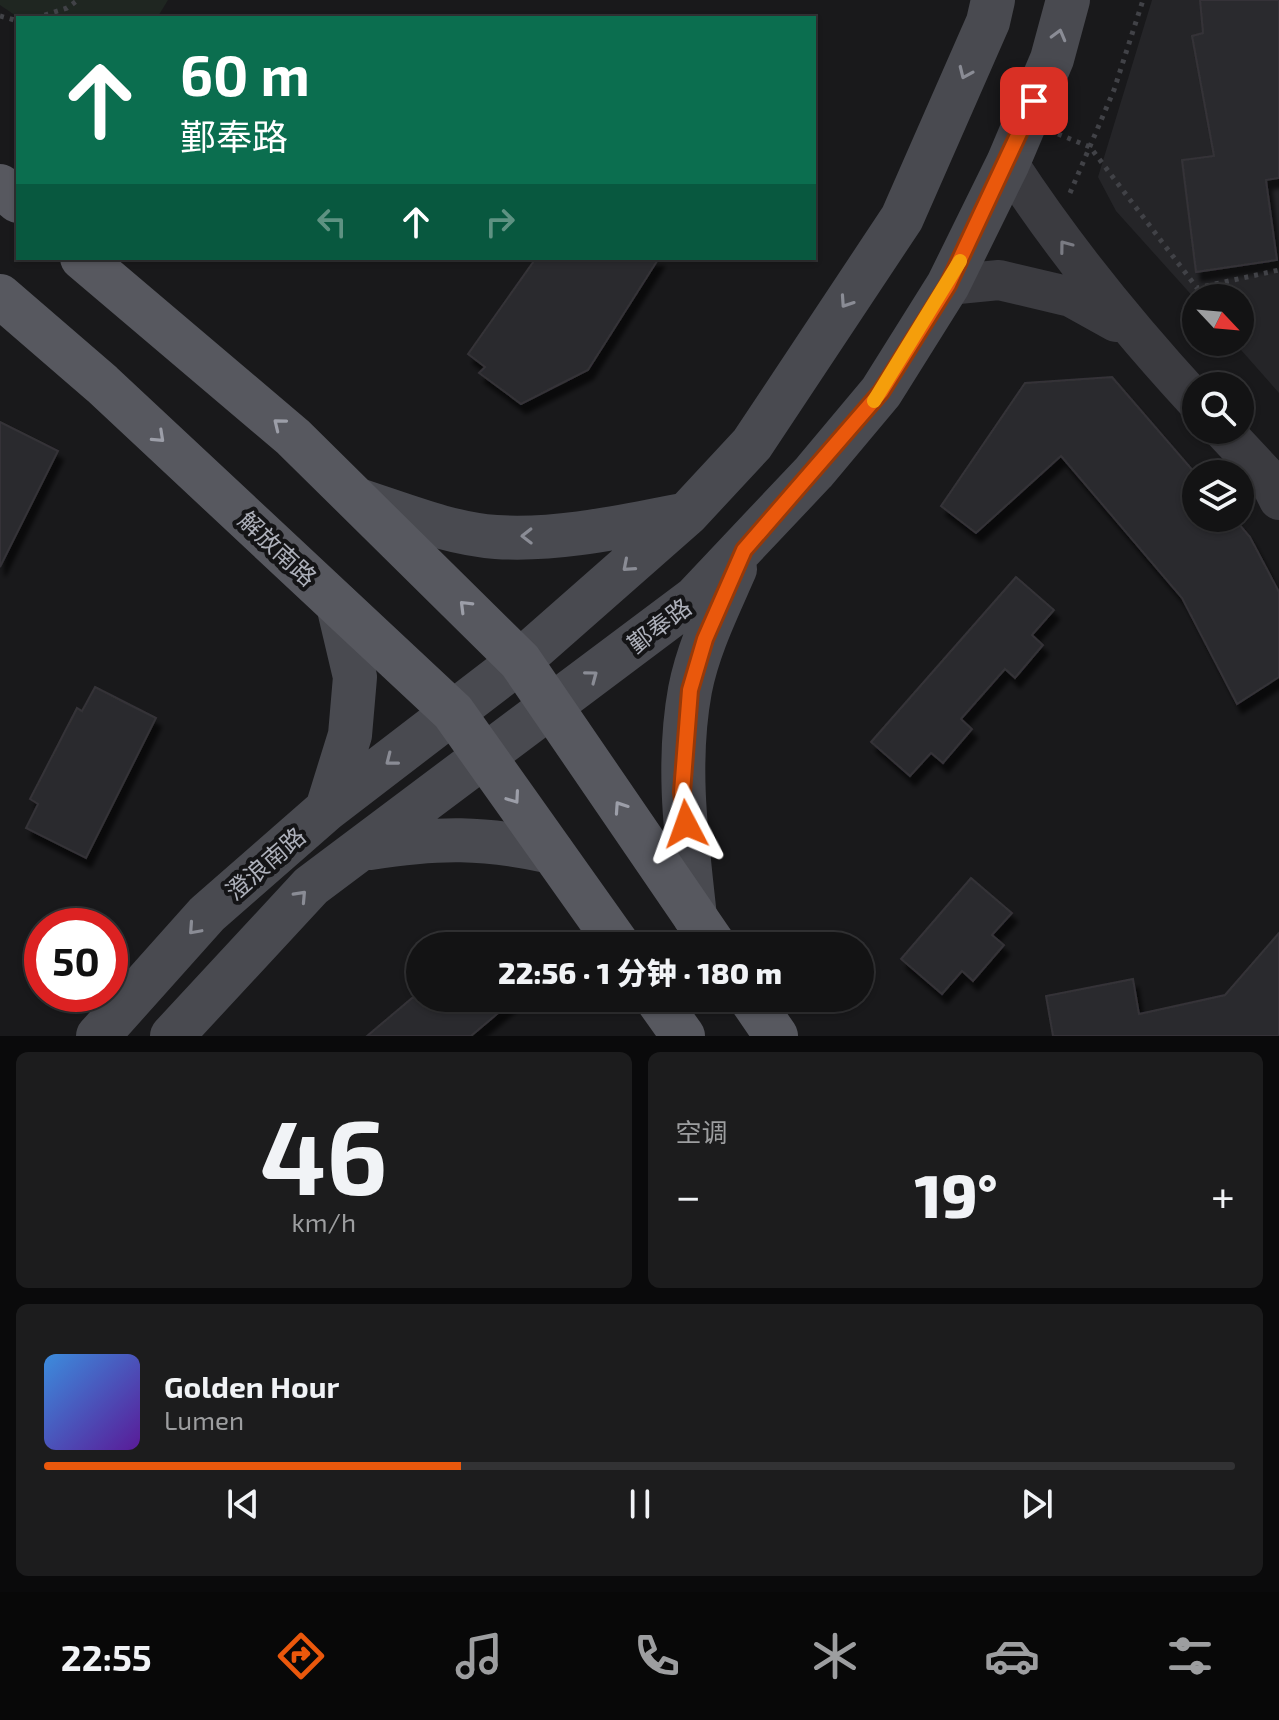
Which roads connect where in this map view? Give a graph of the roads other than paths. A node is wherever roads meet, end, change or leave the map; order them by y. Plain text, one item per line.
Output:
1 (993, 0) edge
2 (1068, 0) edge
3 (1008, 163) junction
4 (0, 186) edge
5 (16, 199) edge
6 (84, 260) edge
7 (948, 285) junction
8 (0, 296) edge
9 (1130, 330) junction
10 (1182, 386) edge
11 (1236, 444) edge
12 (358, 500) junction
13 (1279, 500) edge
14 (687, 514) junction
15 (744, 550) junction
16 (338, 605) junction
17 (520, 661) junction
18 (551, 707) junction
19 (453, 712) junction
20 (486, 758) junction
21 (327, 809) junction
22 (360, 850) junction
23 (552, 852) junction
24 (609, 932) edge
25 (705, 932) edge
26 (666, 1012) edge
27 (760, 1012) edge
28 (98, 1036) edge
29 (172, 1036) edge
30 (683, 1036) edge
31 (776, 1036) edge

1 -> 14 main road
3 -> 2 main road, 鄞奉路
3 - 7 main road, 鄞奉路
9 -> 3 street
4 - 5 main road
12 -> 6 main road
7 - 9 street
7 - 15 main road, 鄞奉路
8 -> 16 main road, 解放南路
9 - 10 street
11 - 13 street
14 -> 12 main road
17 -> 12 main road
14 -> 17 main road
18 -> 15 main road, 鄞奉路
15 - 25 main road
16 - 19 main road, 解放南路
16 - 21 main road
17 - 18 main road
17 - 19 main road
18 - 20 main road, 鄞奉路
25 -> 18 main road
19 - 20 main road
19 -> 21 main road, 澄浪南路
20 - 22 main road, 澄浪南路
20 -> 23 main road
21 -> 28 main road, 澄浪南路
22 - 23 main road
29 -> 22 main road, 澄浪南路
23 - 24 main road
26 - 30 main road
27 - 31 main road

